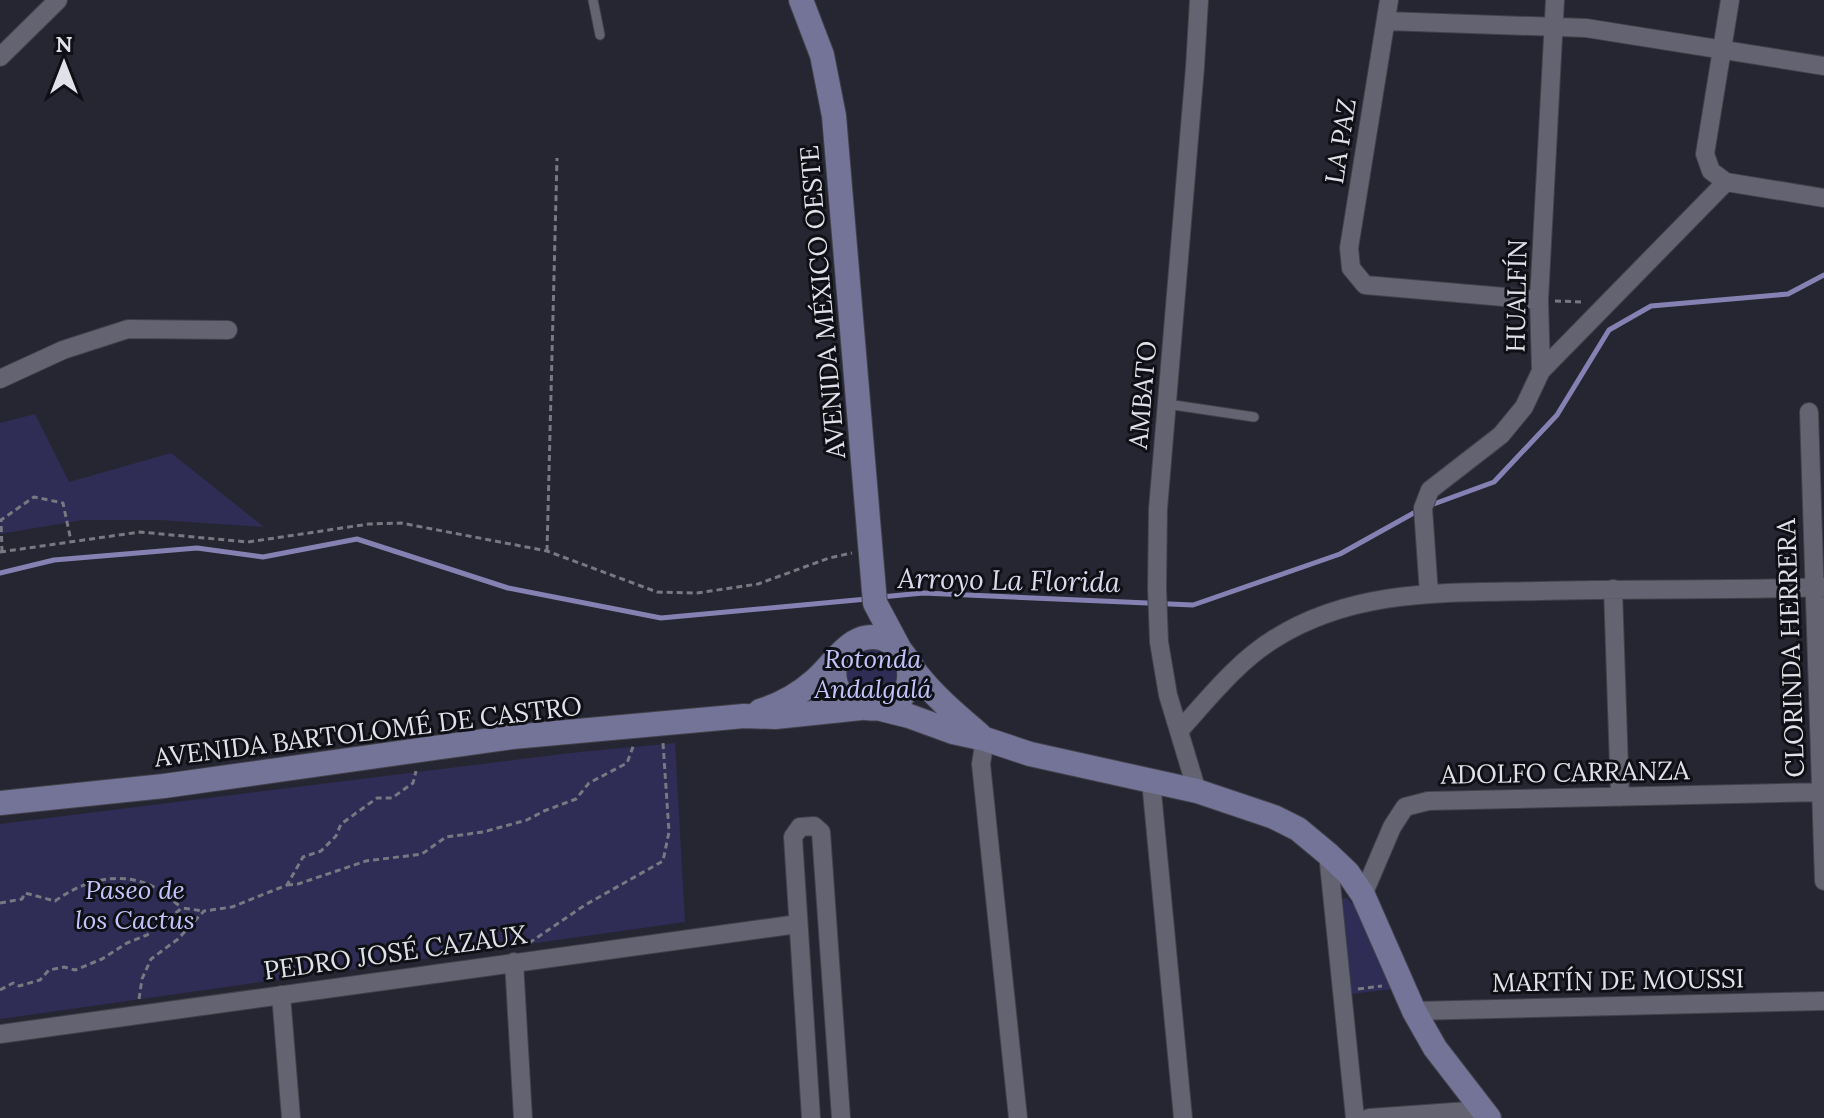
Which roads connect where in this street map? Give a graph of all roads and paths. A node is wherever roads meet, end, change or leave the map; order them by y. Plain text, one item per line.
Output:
1 (58, 0) edge
2 (593, 0) edge
3 (801, 0) edge
4 (1199, 0) edge
5 (1389, 0) edge
6 (1555, 0) edge
7 (1730, 0) edge
8 (1386, 21) junction
9 (1554, 28) junction
10 (600, 35) dead end
11 (1722, 50) junction
12 (0, 57) edge
13 (1824, 66) edge
14 (557, 158) dead end
15 (1718, 177) junction
16 (1824, 198) edge
17 (1539, 300) junction
18 (1611, 300) junction
19 (228, 330) dead end
20 (1541, 371) junction
21 (0, 379) edge
22 (1167, 404) junction
23 (1809, 412) dead end
24 (1254, 417) dead end
25 (1818, 526) edge
26 (72, 541) junction
27 (871, 548) junction
28 (547, 551) junction
29 (1, 552) edge
30 (1819, 587) edge
31 (1613, 589) junction
32 (1429, 594) junction
33 (875, 603) junction
34 (842, 653) junction
35 (903, 654) junction
36 (871, 709) junction
37 (744, 716) junction
38 (652, 725) junction
39 (1179, 731) junction
40 (985, 739) junction
41 (414, 751) junction
42 (1151, 781) junction
43 (1197, 791) junction
44 (1822, 792) edge
45 (1620, 797) junction
46 (0, 803) edge
47 (1328, 854) junction
48 (1824, 881) edge
49 (287, 885) junction
50 (1363, 895) junction
51 (0, 903) edge
52 (182, 908) junction
53 (204, 911) junction
54 (798, 924) junction
55 (514, 962) junction
56 (1403, 984) junction
57 (0, 990) edge
58 (1342, 991) junction
59 (281, 995) junction
60 (1824, 1001) edge
61 (1414, 1011) junction
62 (137, 1016) junction
63 (0, 1034) edge
64 (1486, 1114) edge
65 (291, 1118) edge
66 (523, 1118) edge
67 (811, 1118) edge
68 (841, 1118) edge
69 (1018, 1118) edge
70 (1183, 1118) edge
71 (1355, 1118) edge
72 (1369, 1118) edge

1 - 12 street
2 - 10 lane
3 - 27 main road, AVENIDA MÉXICO OESTE
4 - 22 street, AMBATO
5 - 8 street, LA PAZ
6 - 9 street, HUALFÍN
7 - 11 street
8 - 9 street
8 - 17 street, LA PAZ
9 - 11 street
9 - 17 street, HUALFÍN
11 - 13 street
11 - 15 street
14 - 28 path
15 - 16 street
15 - 18 street
17 - 18 path
17 - 20 street, HUALFÍN
18 - 20 street
19 - 21 street
20 - 32 street, HUALFÍN
22 - 24 lane
22 - 39 street, AMBATO
23 - 25 street, CLORINDA HERRERA
25 - 30 street, CLORINDA HERRERA
26 - 28 path
26 - 29 path
26 - 29 path
27 - 28 path
27 - 33 main road, AVENIDA MÉXICO OESTE
30 - 31 street
30 - 44 street, CLORINDA HERRERA
31 - 32 street
31 - 45 street
32 - 39 street
33 - 34 main road
33 - 35 main road, AVENIDA MÉXICO OESTE
34 - 35 main road
34 - 36 main road
34 - 37 main road, AVENIDA BARTOLOMÉ DE CASTRO
35 - 36 main road
35 - 40 main road, AVENIDA BARTOLOMÉ DE CASTRO
36 - 37 main road, AVENIDA BARTOLOMÉ DE CASTRO
36 - 40 main road, AVENIDA BARTOLOMÉ DE CASTRO
37 - 38 main road, AVENIDA BARTOLOMÉ DE CASTRO
38 - 41 main road, AVENIDA BARTOLOMÉ DE CASTRO
38 - 49 path
38 - 55 path
39 - 43 street, AMBATO
40 - 42 main road, AVENIDA BARTOLOMÉ DE CASTRO
40 - 69 street
41 - 46 main road, AVENIDA BARTOLOMÉ DE CASTRO
41 - 49 path
42 - 43 main road, AVENIDA BARTOLOMÉ DE CASTRO
42 - 70 street
43 - 47 main road, AVENIDA BARTOLOMÉ DE CASTRO
44 - 45 street, ADOLFO CARRANZA
44 - 48 street, CLORINDA HERRERA
45 - 50 street, ADOLFO CARRANZA
47 - 50 main road, AVENIDA BARTOLOMÉ DE CASTRO
47 - 58 street
49 - 53 path
50 - 56 main road, AVENIDA BARTOLOMÉ DE CASTRO
51 - 52 path
52 - 53 path
52 - 57 path
53 - 62 path
54 - 55 street, PEDRO JOSÉ CAZAUX
54 - 67 street
54 - 68 street
55 - 59 street, PEDRO JOSÉ CAZAUX
55 - 66 street
56 - 58 path
56 - 61 main road, AVENIDA BARTOLOMÉ DE CASTRO
58 - 71 street
59 - 62 street, PEDRO JOSÉ CAZAUX
59 - 65 street
60 - 61 street, MARTÍN DE MOUSSI
61 - 64 main road, AVENIDA BARTOLOMÉ DE CASTRO
62 - 63 street, PEDRO JOSÉ CAZAUX
64 - 72 street

